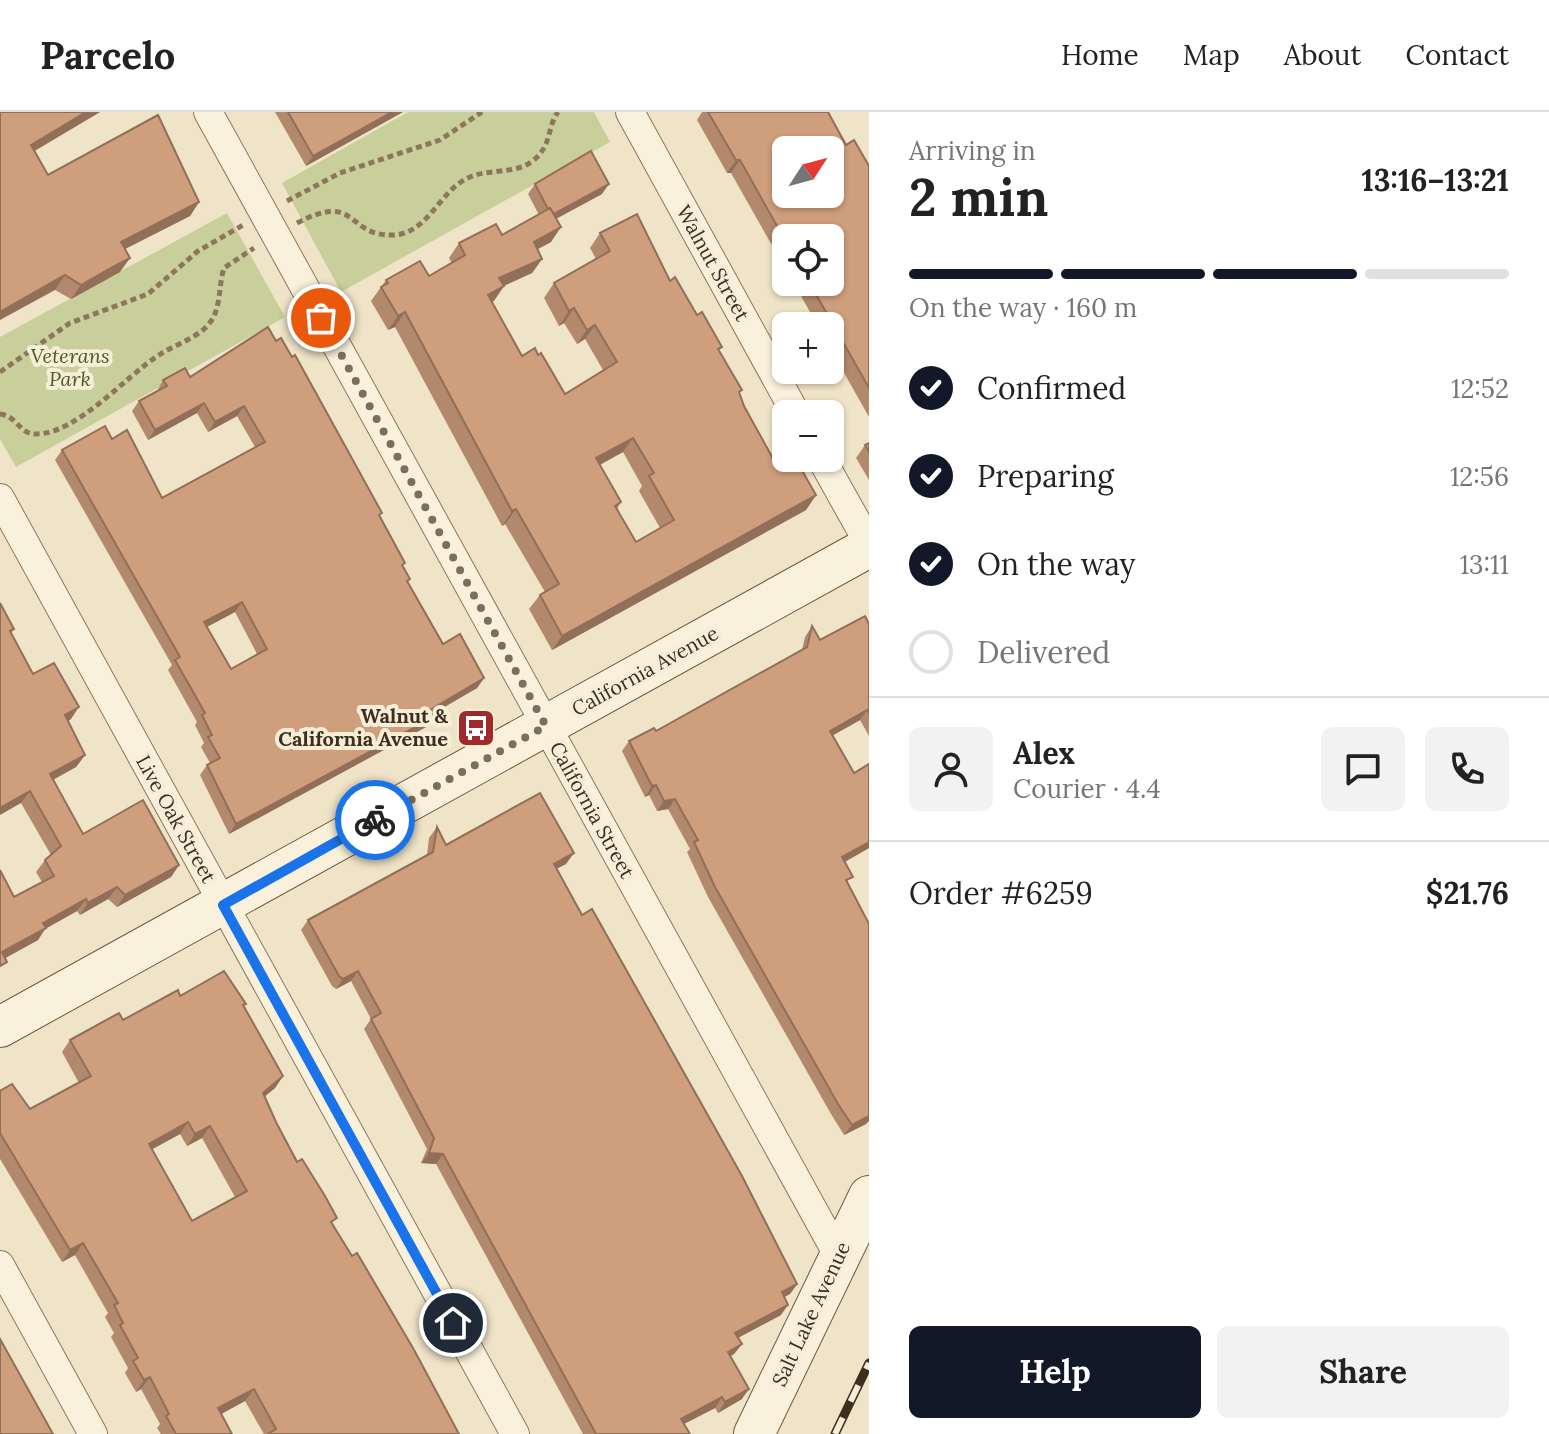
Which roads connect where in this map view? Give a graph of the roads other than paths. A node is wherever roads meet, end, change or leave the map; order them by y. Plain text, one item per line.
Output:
1 (208, 112) edge
2 (630, 112) edge
3 (788, 400) edge
4 (829, 472) edge
5 (0, 498) edge
6 (869, 546) edge
7 (546, 726) junction
8 (223, 905) junction
9 (0, 1027) edge
10 (869, 1196) edge
11 (838, 1255) junction
12 (0, 1265) edge
13 (93, 1434) edge
14 (515, 1434) edge
15 (754, 1434) edge

1 - 7 street, California Street
2 - 3 street, Walnut Street
4 - 6 street
5 - 8 street, Live Oak Street
6 - 7 street, California Avenue
7 - 8 street, California Avenue
7 - 11 street, California Street
8 - 9 street, California Avenue
8 - 14 street, Live Oak Street
10 - 11 street, Salt Lake Avenue
11 - 15 street, Salt Lake Avenue
12 - 13 street

